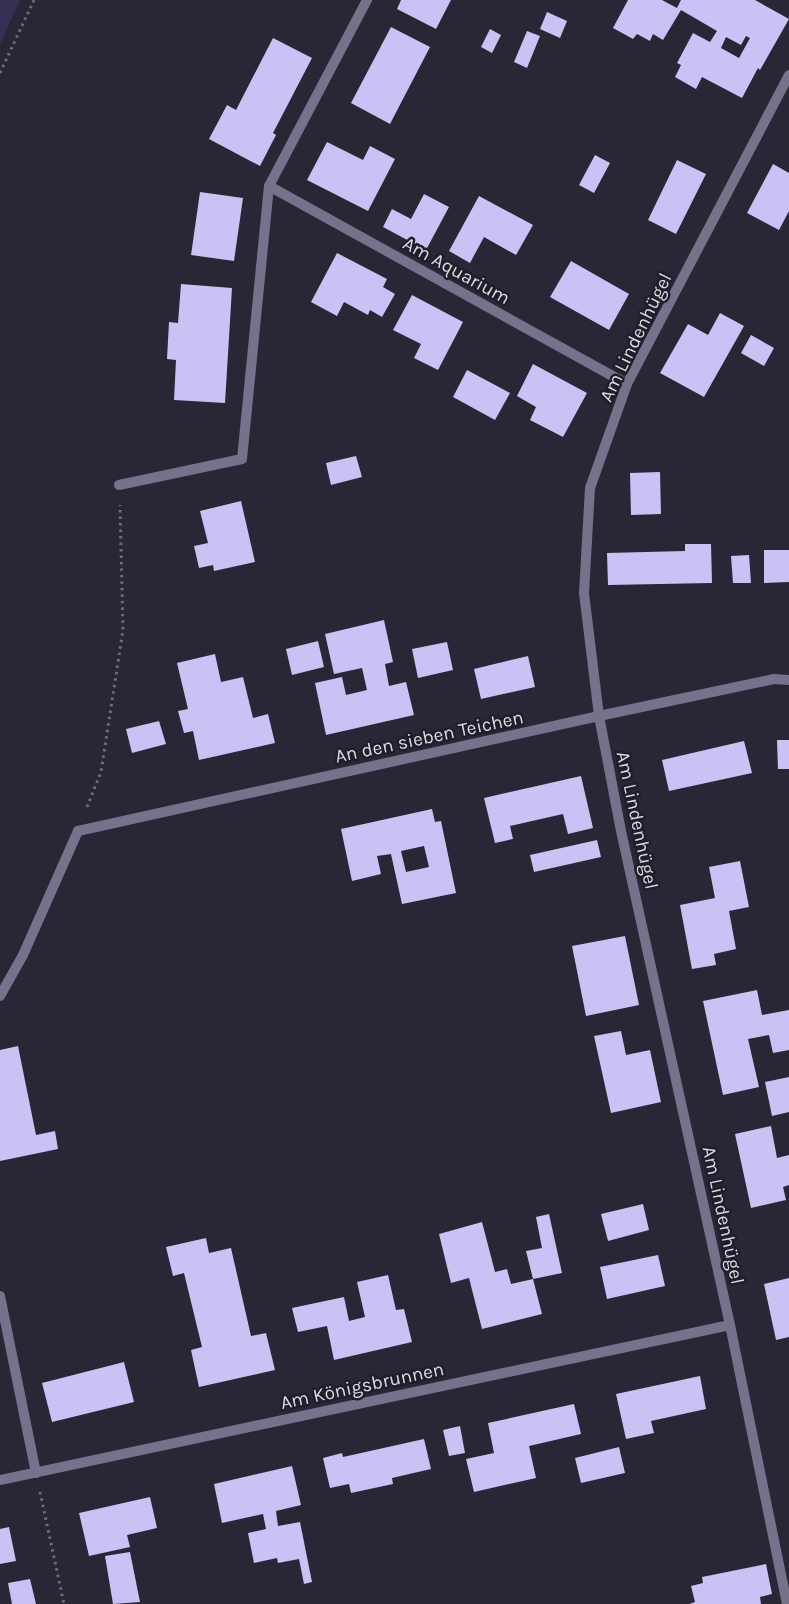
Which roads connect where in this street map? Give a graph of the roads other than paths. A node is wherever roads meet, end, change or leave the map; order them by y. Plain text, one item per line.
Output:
1 (367, 0) edge
2 (789, 75) edge
3 (269, 186) junction
4 (627, 384) junction
5 (119, 485) road end
6 (789, 680) edge
7 (599, 716) junction
8 (0, 996) edge
9 (0, 1296) edge
10 (730, 1325) junction
11 (36, 1473) junction
12 (0, 1480) edge
13 (787, 1604) edge

1 - 3 street
2 - 4 street, Am Lindenhügel
3 - 4 street, Am Aquarium
3 - 5 street
4 - 7 street, Am Lindenhügel
6 - 7 street, An den sieben Teichen
7 - 8 street, An den sieben Teichen
7 - 10 street, Am Lindenhügel
9 - 11 street
10 - 11 street, Am Königsbrunnen
10 - 13 street, Am Lindenhügel
11 - 12 street, Am Königsbrunnen

